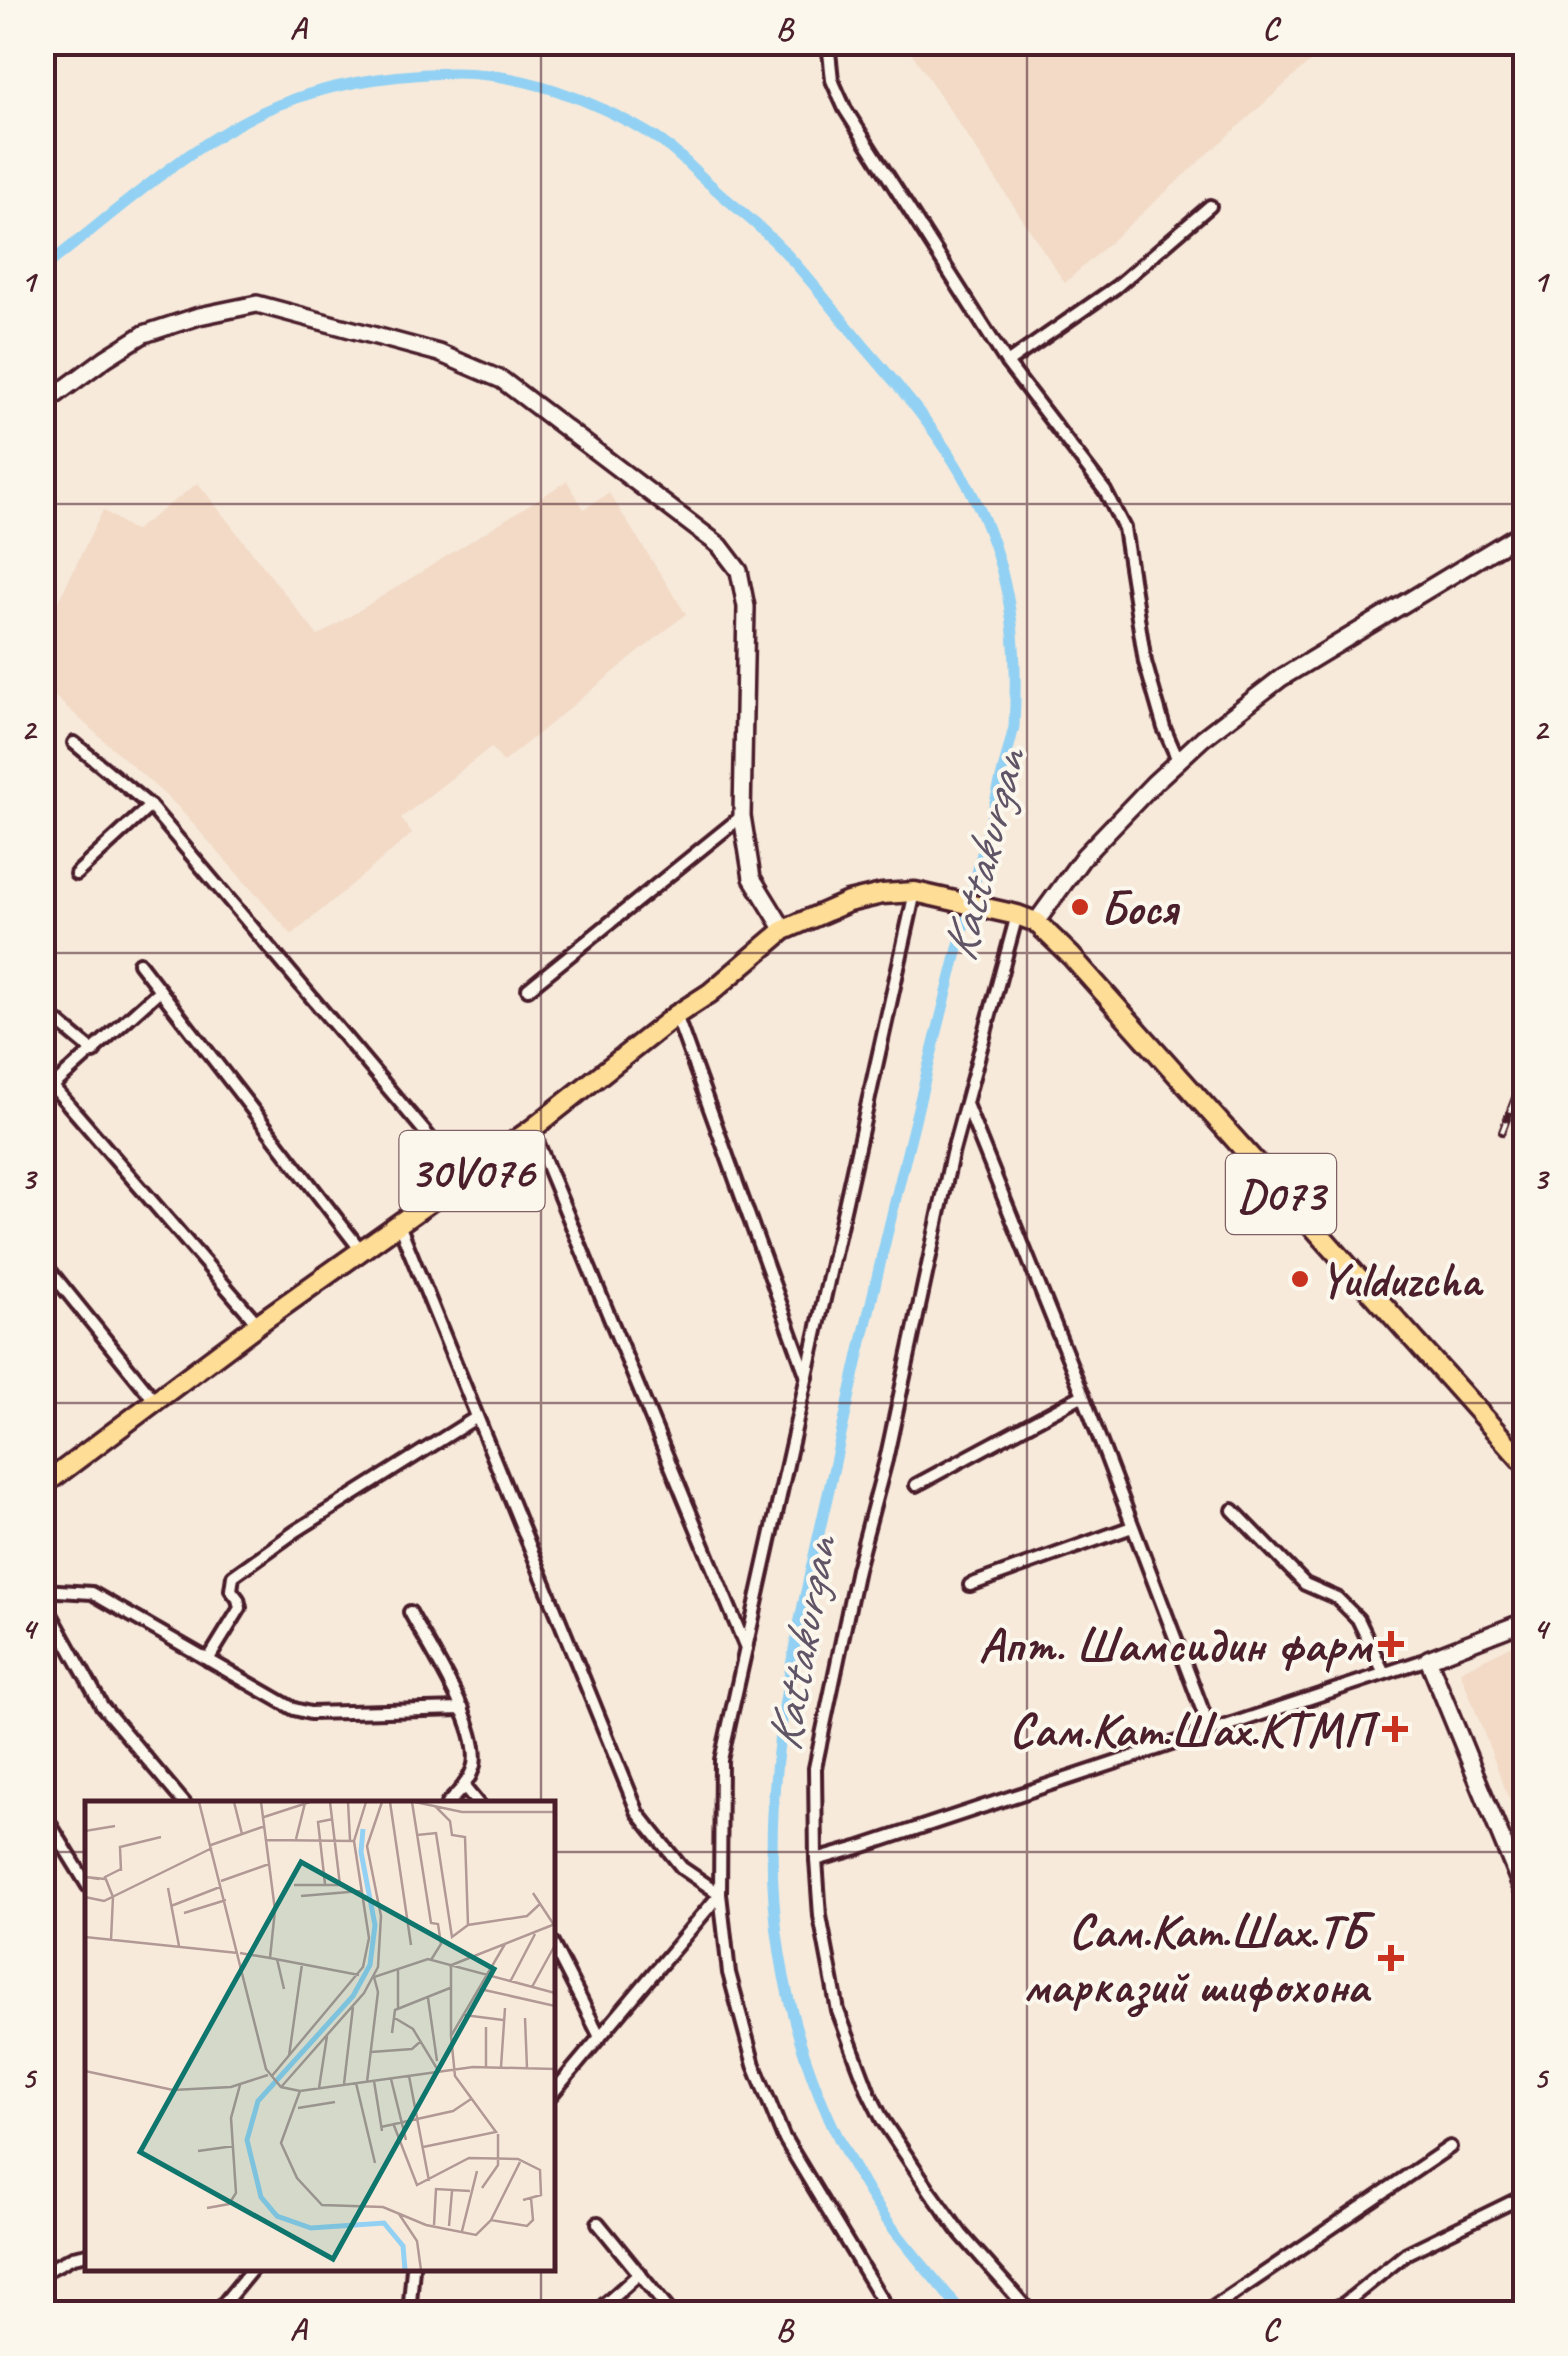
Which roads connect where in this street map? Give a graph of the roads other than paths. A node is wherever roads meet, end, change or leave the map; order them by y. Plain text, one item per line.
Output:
1 (828, 42) edge
2 (1210, 206) dead end
3 (1007, 363) junction
4 (42, 405) edge
5 (1526, 530) edge
6 (74, 743) dead end
7 (1178, 760) junction
8 (150, 806) junction
9 (742, 816) junction
10 (76, 874) dead end
11 (915, 892) junction
12 (1016, 914) junction
13 (1036, 922) junction
14 (784, 930) junction
15 (138, 963) dead end
16 (528, 989) dead end
17 (160, 990) junction
18 (42, 1009) edge
19 (676, 1015) junction
20 (94, 1052) junction
21 (42, 1074) edge
22 (55, 1086) junction
23 (42, 1096) edge
24 (966, 1103) junction
25 (532, 1129) junction
26 (463, 1177) junction
27 (398, 1222) junction
28 (360, 1249) junction
29 (42, 1261) edge
30 (258, 1324) junction
31 (807, 1378) junction
32 (1082, 1395) junction
33 (155, 1401) junction
34 (478, 1417) junction
35 (1526, 1465) edge
36 (916, 1485) dead end
37 (42, 1486) edge
38 (1233, 1510) dead end
39 (1132, 1526) junction
40 (970, 1584) dead end
41 (42, 1590) edge
42 (42, 1598) edge
43 (410, 1612) dead end
44 (1526, 1621) edge
45 (746, 1648) junction
46 (1428, 1659) junction
47 (208, 1660) junction
48 (1384, 1673) junction
49 (463, 1710) junction
50 (1210, 1730) junction
51 (464, 1787) junction
52 (183, 1801) edge
53 (449, 1801) edge
54 (476, 1801) edge
55 (42, 1811) edge
56 (816, 1860) junction
57 (85, 1881) edge
58 (720, 1894) junction
59 (1526, 1898) edge
60 (555, 1949) edge
61 (600, 2037) junction
62 (555, 2090) edge
63 (1450, 2147) dead end
64 (1526, 2194) edge
65 (598, 2223) dead end
66 (85, 2255) edge
67 (251, 2271) edge
68 (413, 2271) edge
69 (42, 2273) edge
70 (640, 2273) junction
71 (1348, 2308) edge
72 (215, 2314) edge
73 (409, 2314) edge
74 (594, 2314) edge
75 (672, 2314) edge
76 (894, 2314) edge
77 (1032, 2314) edge
78 (1204, 2314) edge
79 (1322, 2314) edge

1 - 3 street
2 - 3 street
3 - 7 street
4 - 9 street
5 - 7 street
6 - 8 street
7 - 13 street
8 - 10 street
8 - 26 street
9 - 14 street
9 - 16 street
11 - 12 main road, 30V076
11 - 14 main road, 30V076
11 - 31 street
12 - 13 main road, 30V076
12 - 24 street
13 - 35 main road, D073
14 - 19 main road, 30V076
15 - 17 street
17 - 20 street
17 - 28 street
18 - 20 street
19 - 25 main road, 30V076
19 - 31 street
20 - 22 street
21 - 22 street
22 - 23 street
22 - 30 street
24 - 32 street
24 - 56 street
25 - 26 main road, 30V076
25 - 45 street
26 - 27 main road, 30V076
27 - 28 main road, 30V076
27 - 34 street
28 - 30 main road, 30V076
29 - 33 street
30 - 33 main road, 30V076
31 - 45 street
32 - 36 street
32 - 39 street
33 - 37 main road, 30V076
34 - 47 street
34 - 58 street
38 - 48 street
39 - 40 street
39 - 50 street
41 - 47 street
42 - 52 street
43 - 49 street
44 - 46 street
45 - 58 street
46 - 48 street
46 - 59 street
47 - 49 street
48 - 50 street
49 - 51 street
50 - 56 street
51 - 53 street
51 - 54 street
55 - 57 street
56 - 77 street
58 - 61 street
58 - 76 street
60 - 61 street
61 - 62 street
63 - 78 street
64 - 71 street
65 - 70 street
66 - 69 street
67 - 72 street
68 - 73 street
70 - 74 street
70 - 75 street
71 - 79 street

